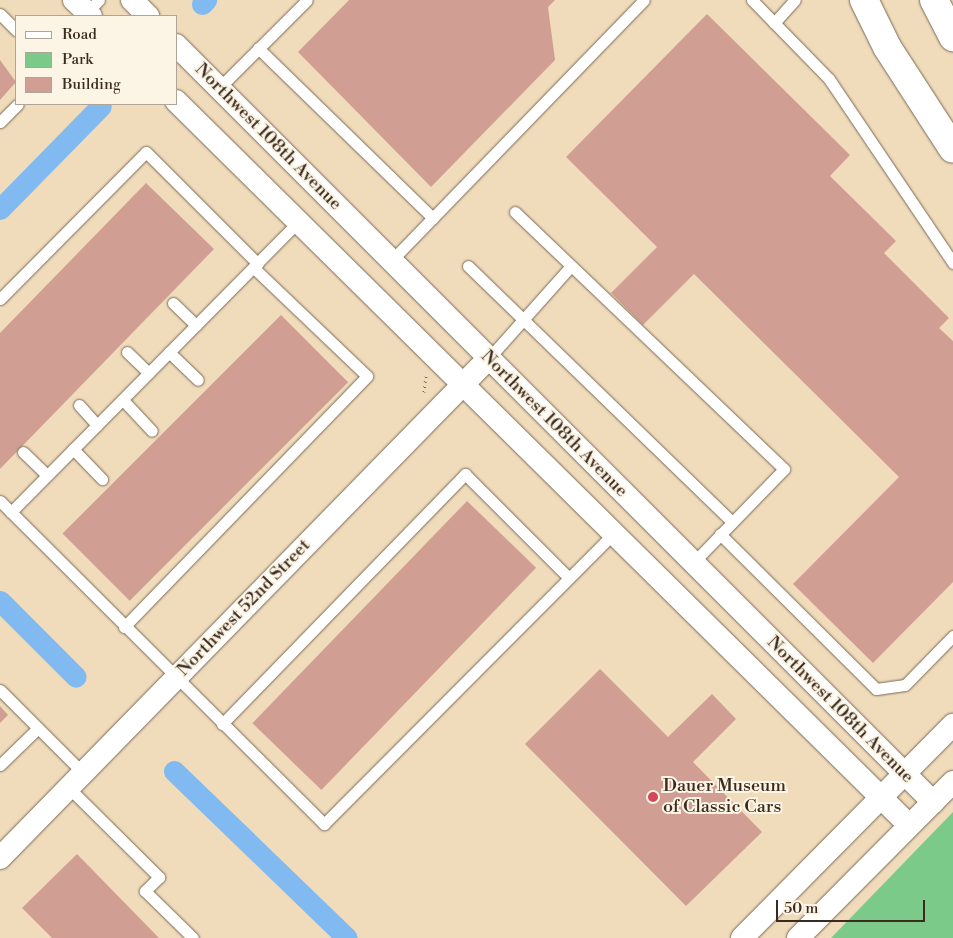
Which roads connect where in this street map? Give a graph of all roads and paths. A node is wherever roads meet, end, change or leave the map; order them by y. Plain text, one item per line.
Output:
1 (132, 0) edge
2 (307, 0) edge
3 (644, 0) edge
4 (752, 0) edge
5 (795, 0) edge
6 (864, 0) edge
7 (934, 0) edge
8 (0, 14) edge
9 (147, 15) edge
10 (774, 23) junction
11 (15, 29) edge
12 (953, 37) edge
13 (178, 47) edge
14 (258, 48) junction
15 (219, 88) junction
16 (178, 103) edge
17 (17, 105) edge
18 (0, 122) edge
19 (953, 149) edge
20 (515, 212) dead end
21 (433, 218) junction
22 (298, 222) junction
23 (391, 261) junction
24 (953, 263) edge
25 (256, 266) junction
26 (468, 266) dead end
27 (571, 266) junction
28 (0, 299) edge
29 (173, 303) dead end
30 (523, 320) junction
31 (196, 325) junction
32 (127, 352) dead end
33 (169, 352) junction
34 (488, 358) junction
35 (148, 373) junction
36 (198, 380) dead end
37 (463, 386) junction
38 (122, 400) junction
39 (79, 405) dead end
40 (98, 425) junction
41 (152, 431) dead end
42 (73, 449) junction
43 (23, 452) dead end
44 (47, 475) junction
45 (102, 479) dead end
46 (0, 501) edge
47 (11, 512) junction
48 (732, 522) junction
49 (613, 534) junction
50 (720, 534) junction
51 (693, 562) junction
52 (569, 578) junction
53 (124, 627) junction
54 (953, 636) edge
55 (175, 679) junction
56 (0, 690) edge
57 (222, 724) junction
58 (953, 725) edge
59 (38, 728) junction
60 (0, 765) edge
61 (904, 774) junction
62 (76, 780) junction
63 (953, 782) edge
64 (881, 798) junction
65 (932, 802) junction
66 (909, 825) junction
67 (0, 858) edge
68 (192, 938) edge
69 (742, 938) edge
70 (798, 938) edge

1 - 9 street
2 - 14 lane
3 - 21 lane
4 - 10 lane
5 - 10 lane
6 - 19 main road
7 - 12 main road
8 - 11 lane
10 - 24 lane
13 - 15 street, Northwest 108th Avenue
14 - 15 lane
14 - 21 lane
15 - 23 street, Northwest 108th Avenue
16 - 22 street, Northwest 108th Avenue
17 - 18 lane
20 - 27 lane
21 - 23 lane
22 - 25 lane
22 - 37 street, Northwest 108th Avenue
23 - 34 street, Northwest 108th Avenue
25 - 28 lane
25 - 31 lane
25 - 53 lane
26 - 30 lane
27 - 30 lane
27 - 48 lane
29 - 31 lane
30 - 34 lane
30 - 48 lane
31 - 33 lane
32 - 35 lane
33 - 35 lane
33 - 36 lane
34 - 37 street, Northwest 52nd Street
34 - 51 street, Northwest 108th Avenue
35 - 38 lane
37 - 49 street, Northwest 108th Avenue
37 - 55 street, Northwest 52nd Street
38 - 40 lane
38 - 41 lane
39 - 40 lane
40 - 42 lane
42 - 44 lane
42 - 45 lane
43 - 44 lane
44 - 47 lane
46 - 47 lane
47 - 53 lane
48 - 50 lane
49 - 52 lane
49 - 64 street, Northwest 108th Avenue
50 - 51 lane
50 - 54 lane
51 - 61 street, Northwest 108th Avenue
52 - 57 lane
52 - 57 lane
53 - 55 lane
55 - 57 lane
55 - 62 street, Northwest 52nd Street
56 - 59 lane
58 - 61 street
59 - 60 lane
59 - 62 lane
61 - 64 street
61 - 65 street, Northwest 108th Avenue
62 - 67 street, Northwest 52nd Street
62 - 68 lane
63 - 65 street
64 - 66 street, Northwest 108th Avenue
64 - 69 street
65 - 66 street
66 - 70 street

